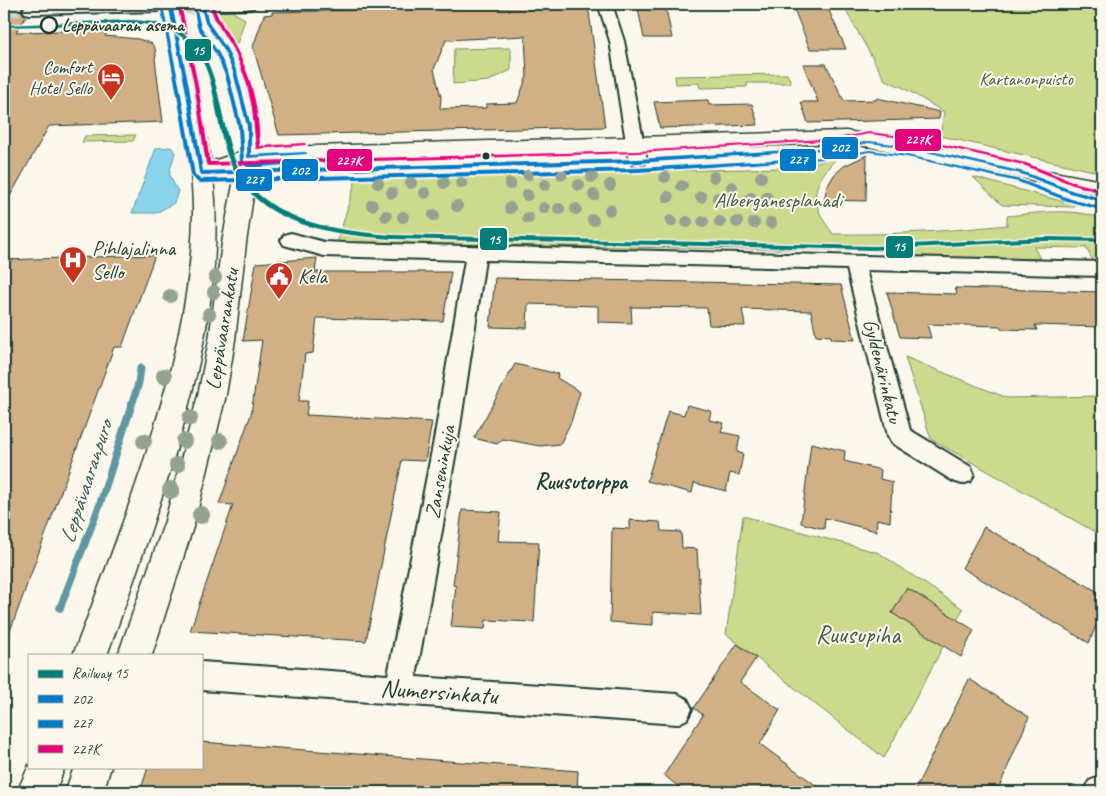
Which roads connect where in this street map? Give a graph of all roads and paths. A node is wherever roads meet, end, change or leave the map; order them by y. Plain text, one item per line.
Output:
1 (605, 4) edge
2 (620, 4) edge
3 (207, 5) edge
4 (248, 5) dead end
5 (166, 6) edge
6 (30, 10) tunnel mouth
7 (617, 41) junction
8 (636, 152) junction
9 (248, 164) junction
10 (201, 173) junction
11 (1022, 174) junction
12 (1102, 188) edge
13 (1102, 200) edge
14 (291, 240) dead end
15 (476, 255) junction
16 (856, 264) junction
17 (1102, 269) edge
18 (962, 474) dead end
19 (96, 652) edge
20 (135, 654) edge
21 (202, 676) edge
22 (400, 689) junction
23 (677, 708) dead end
24 (46, 768) edge
25 (93, 768) edge
26 (36, 792) edge
27 (84, 792) edge

1 - 7 street
2 - 7 street
3 - 4 street
3 - 9 main road, Leppävaarankatu
5 - 6 street
5 - 10 main road, Leppävaarankatu
7 - 8 street
8 - 9 main road
8 - 11 main road
9 - 10 main road
9 - 20 main road, Leppävaarankatu
10 - 19 main road, Leppävaarankatu
11 - 12 main road
11 - 13 main road
14 - 15 street
15 - 16 street
15 - 22 street, Zanseninkuja
16 - 17 street
16 - 18 street, Gyldenärinkatu
21 - 22 street, Numersinkatu
22 - 23 street, Numersinkatu
24 - 26 main road
25 - 27 main road

